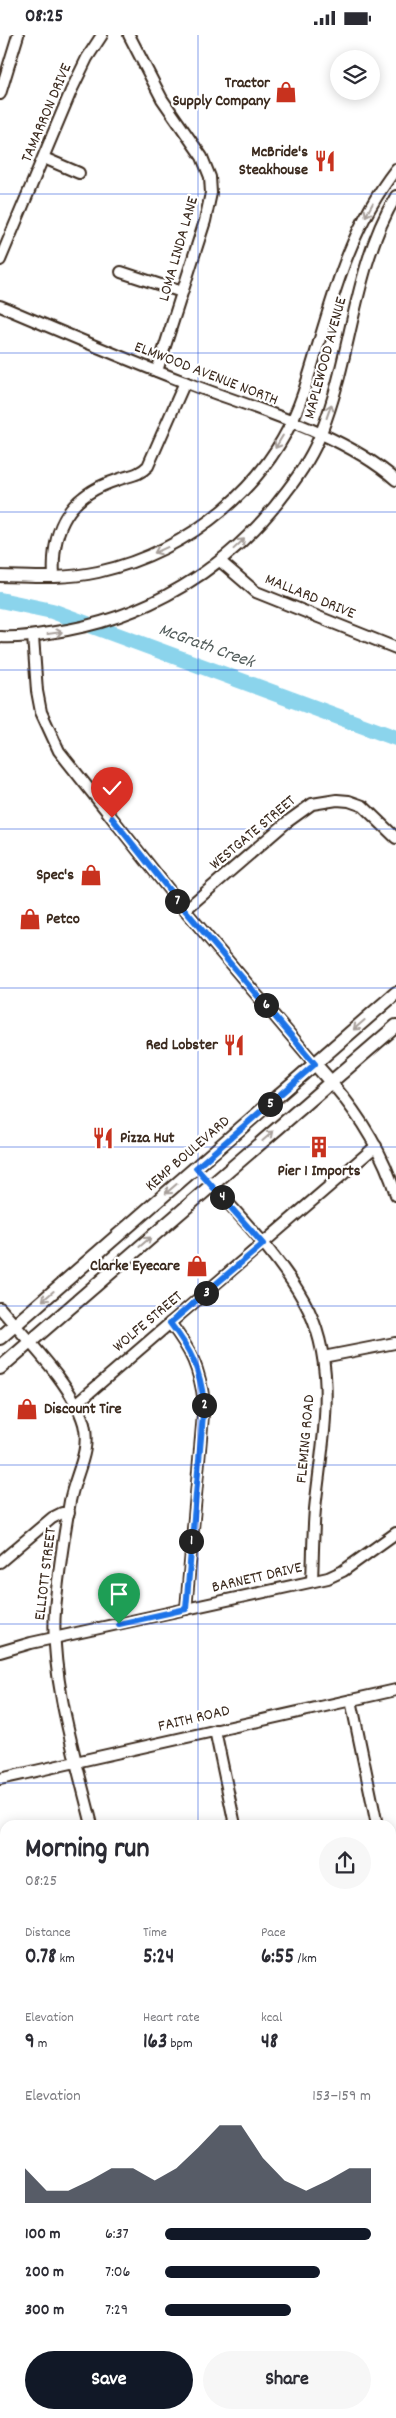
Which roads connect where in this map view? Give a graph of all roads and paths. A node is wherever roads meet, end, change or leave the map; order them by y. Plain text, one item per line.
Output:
1 (18, 35) edge
2 (102, 35) edge
3 (128, 35) edge
4 (0, 94) edge
5 (44, 159) junction
6 (396, 169) edge
7 (79, 173) dead end
8 (396, 196) edge
9 (0, 260) edge
10 (121, 272) dead end
11 (182, 292) junction
12 (0, 306) edge
13 (156, 371) junction
14 (185, 382) junction
15 (290, 422) junction
16 (321, 435) junction
17 (396, 480) edge
18 (220, 561) junction
19 (0, 576) edge
20 (54, 577) junction
21 (33, 635) junction
22 (0, 637) edge
23 (396, 648) edge
24 (396, 838) edge
25 (185, 910) junction
26 (396, 993) edge
27 (396, 1026) edge
28 (315, 1064) junction
29 (331, 1082) junction
30 (376, 1146) junction
31 (196, 1168) junction
32 (212, 1185) junction
33 (396, 1195) edge
34 (263, 1244) junction
35 (0, 1308) edge
36 (170, 1323) junction
37 (15, 1326) junction
38 (0, 1339) edge
39 (29, 1343) junction
40 (396, 1343) edge
41 (323, 1357) junction
42 (0, 1368) edge
43 (76, 1405) junction
44 (69, 1513) junction
45 (396, 1533) edge
46 (0, 1562) edge
47 (312, 1581) junction
48 (186, 1609) junction
49 (54, 1638) junction
50 (0, 1652) edge
51 (396, 1691) edge
52 (351, 1700) junction
53 (215, 1730) junction
54 (77, 1762) junction
55 (0, 1779) edge
56 (91, 1820) edge
57 (234, 1820) edge
58 (376, 1820) edge

1 - 4 street
2 - 5 street, TAMARRON DRIVE
3 - 11 street, LOMA LINDA LANE
5 - 7 street
5 - 9 street, TAMARRON DRIVE
6 -> 15 street, MAPLEWOOD AVENUE
16 -> 8 street, MAPLEWOOD AVENUE
10 - 11 street
11 - 13 street, LOMA LINDA LANE
12 - 13 street, ELMWOOD AVENUE NORTH
13 - 14 street, ELMWOOD AVENUE NORTH
14 - 15 street, ELMWOOD AVENUE NORTH
14 - 20 street
15 - 16 street, ELMWOOD AVENUE NORTH
15 -> 20 street, MAPLEWOOD AVENUE
16 - 17 street, ELMWOOD AVENUE NORTH
18 -> 16 street, MAPLEWOOD AVENUE
21 -> 18 street, MAPLEWOOD AVENUE
18 - 23 street, MALLARD DRIVE
19 - 20 street, MAPLEWOOD AVENUE
21 - 22 street, MAPLEWOOD AVENUE
21 - 25 street
24 - 25 street, WESTGATE STREET
25 - 28 street
26 -> 28 main road, KEMP BOULEVARD
27 - 29 main road
28 - 29 main road
28 - 31 main road, KEMP BOULEVARD
29 - 30 street
32 -> 29 main road
30 - 33 street
30 - 34 street, WOLFE STREET
31 - 32 main road
31 -> 37 main road, KEMP BOULEVARD
32 - 34 street, FLEMING ROAD
39 -> 32 main road
34 - 36 street, WOLFE STREET
34 - 41 street, FLEMING ROAD
35 - 37 street, ELLIOTT STREET
36 - 43 street, WOLFE STREET
36 - 48 street
37 - 38 main road, KEMP BOULEVARD
37 - 39 street, ELLIOTT STREET
39 - 42 main road
39 - 43 street, ELLIOTT STREET
40 - 41 street
41 - 47 street, FLEMING ROAD
43 - 44 street, ELLIOTT STREET
44 - 46 street
44 - 49 street, ELLIOTT STREET
45 - 47 street, BARNETT DRIVE
47 - 48 street, BARNETT DRIVE
48 - 49 street, BARNETT DRIVE
49 - 50 street, BARNETT DRIVE
49 - 54 street, ELLIOTT STREET
51 - 52 street, FAITH ROAD
52 - 53 street, FAITH ROAD
52 - 58 street
53 - 54 street, FAITH ROAD
53 - 57 street
54 - 55 street, FAITH ROAD
54 - 56 street, ELLIOTT STREET

